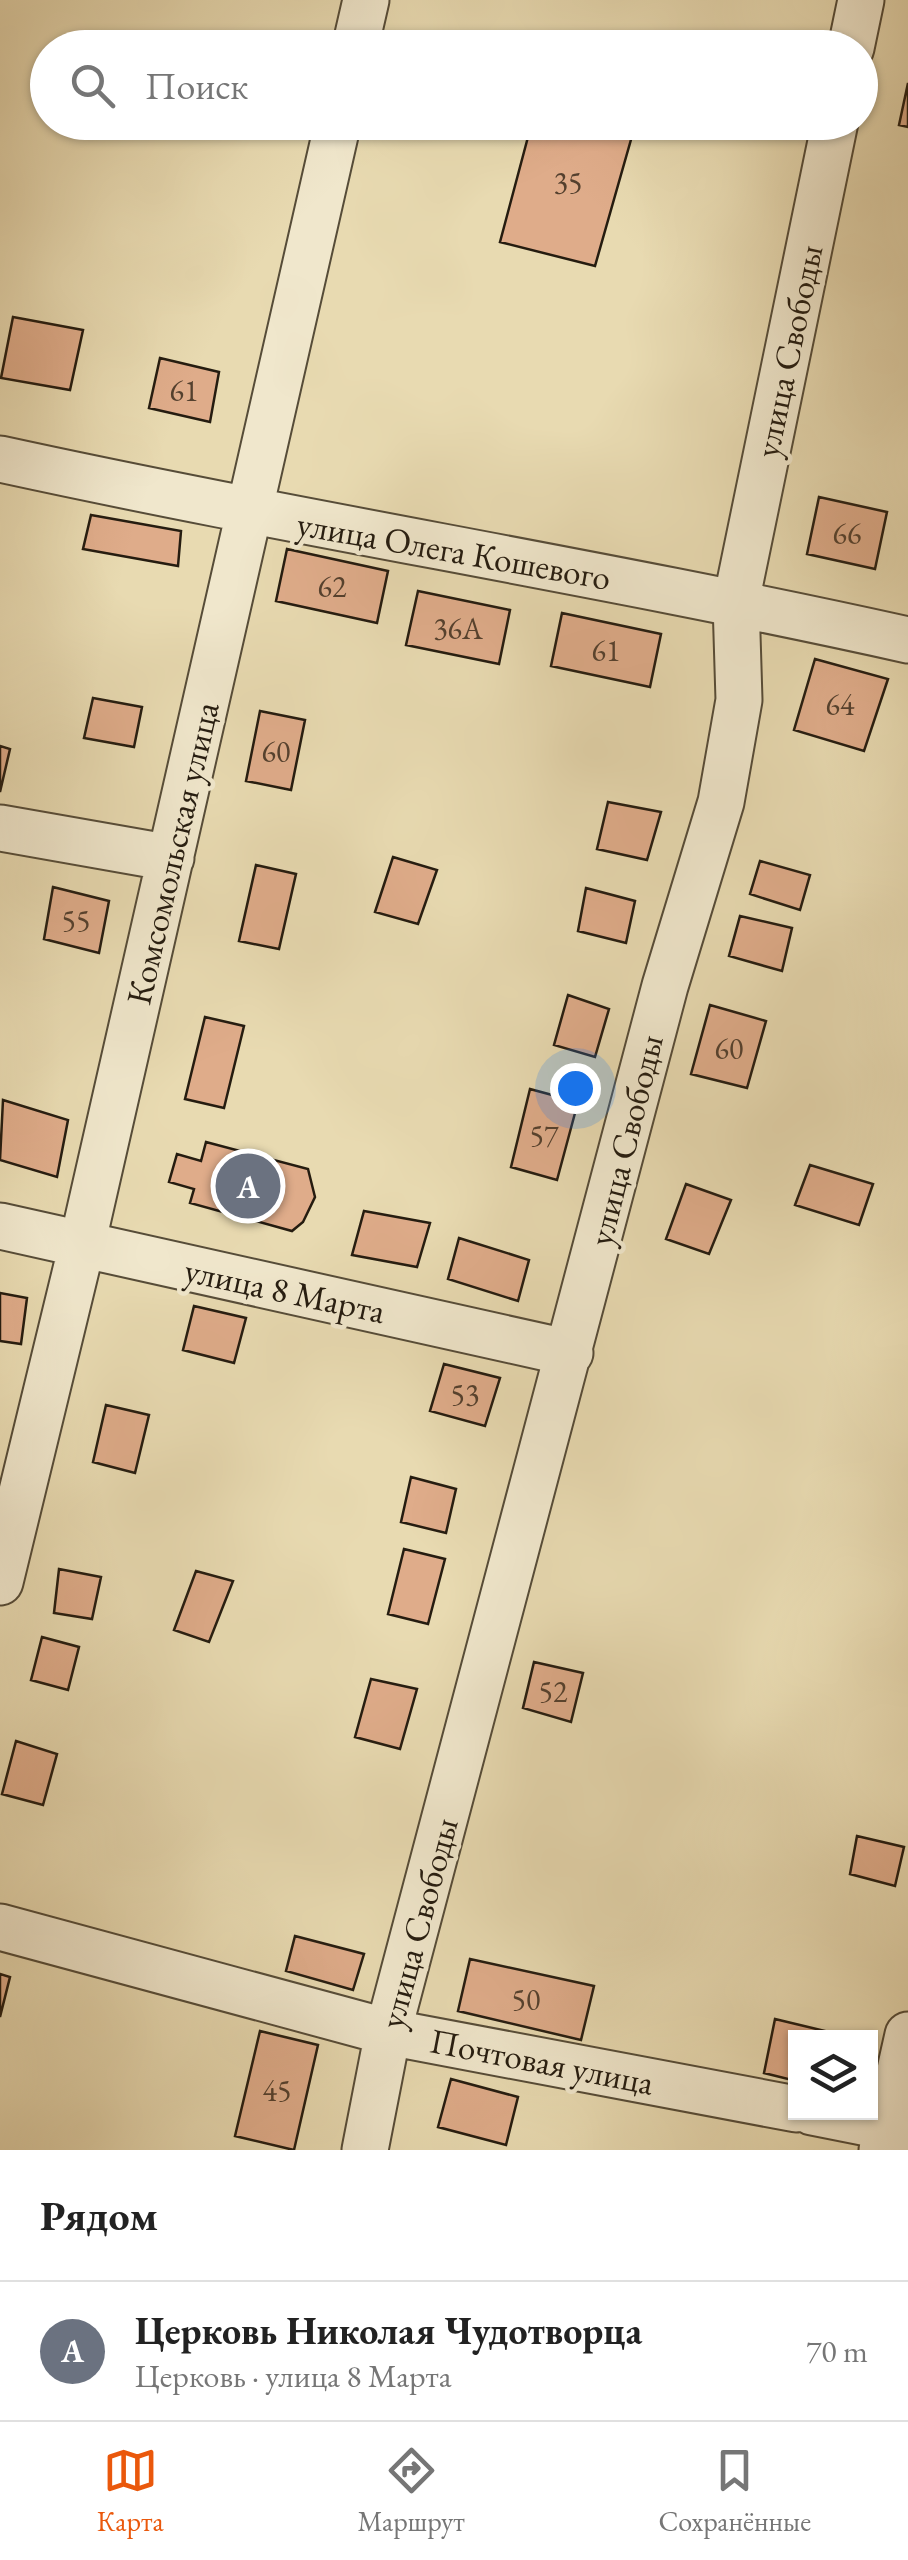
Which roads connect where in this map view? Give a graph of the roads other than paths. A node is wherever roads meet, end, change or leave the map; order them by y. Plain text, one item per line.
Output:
1 (366, 0) edge
2 (861, 0) edge
3 (359, 30) edge
4 (855, 30) edge
5 (334, 140) edge
6 (832, 140) edge
7 (0, 459) edge
8 (250, 514) junction
9 (736, 602) junction
10 (908, 640) edge
11 (0, 828) edge
12 (171, 858) junction
13 (0, 1226) edge
14 (82, 1245) junction
15 (570, 1353) junction
16 (0, 1582) edge
17 (0, 1927) edge
18 (388, 2032) junction
19 (908, 2035) edge
20 (788, 2107) edge
21 (839, 2120) edge
22 (892, 2136) edge
23 (365, 2150) edge

1 - 3 street
2 - 4 street
5 - 8 street, Комсомольская улица
6 - 9 street, улица Свободы
7 - 8 street, улица Олега Кошевого
8 - 9 street, улица Олега Кошевого
8 - 12 street, Комсомольская улица
9 - 10 street, улица Олега Кошевого
9 - 15 street, улица Свободы
11 - 12 street
12 - 14 street, Комсомольская улица
13 - 14 street, улица 8 Марта
14 - 15 street, улица 8 Марта
14 - 16 street, Комсомольская улица
15 - 18 street, улица Свободы
17 - 18 street, Почтовая улица
18 - 20 street, Почтовая улица
18 - 23 street, улица Свободы
19 - 22 street
21 - 22 street

